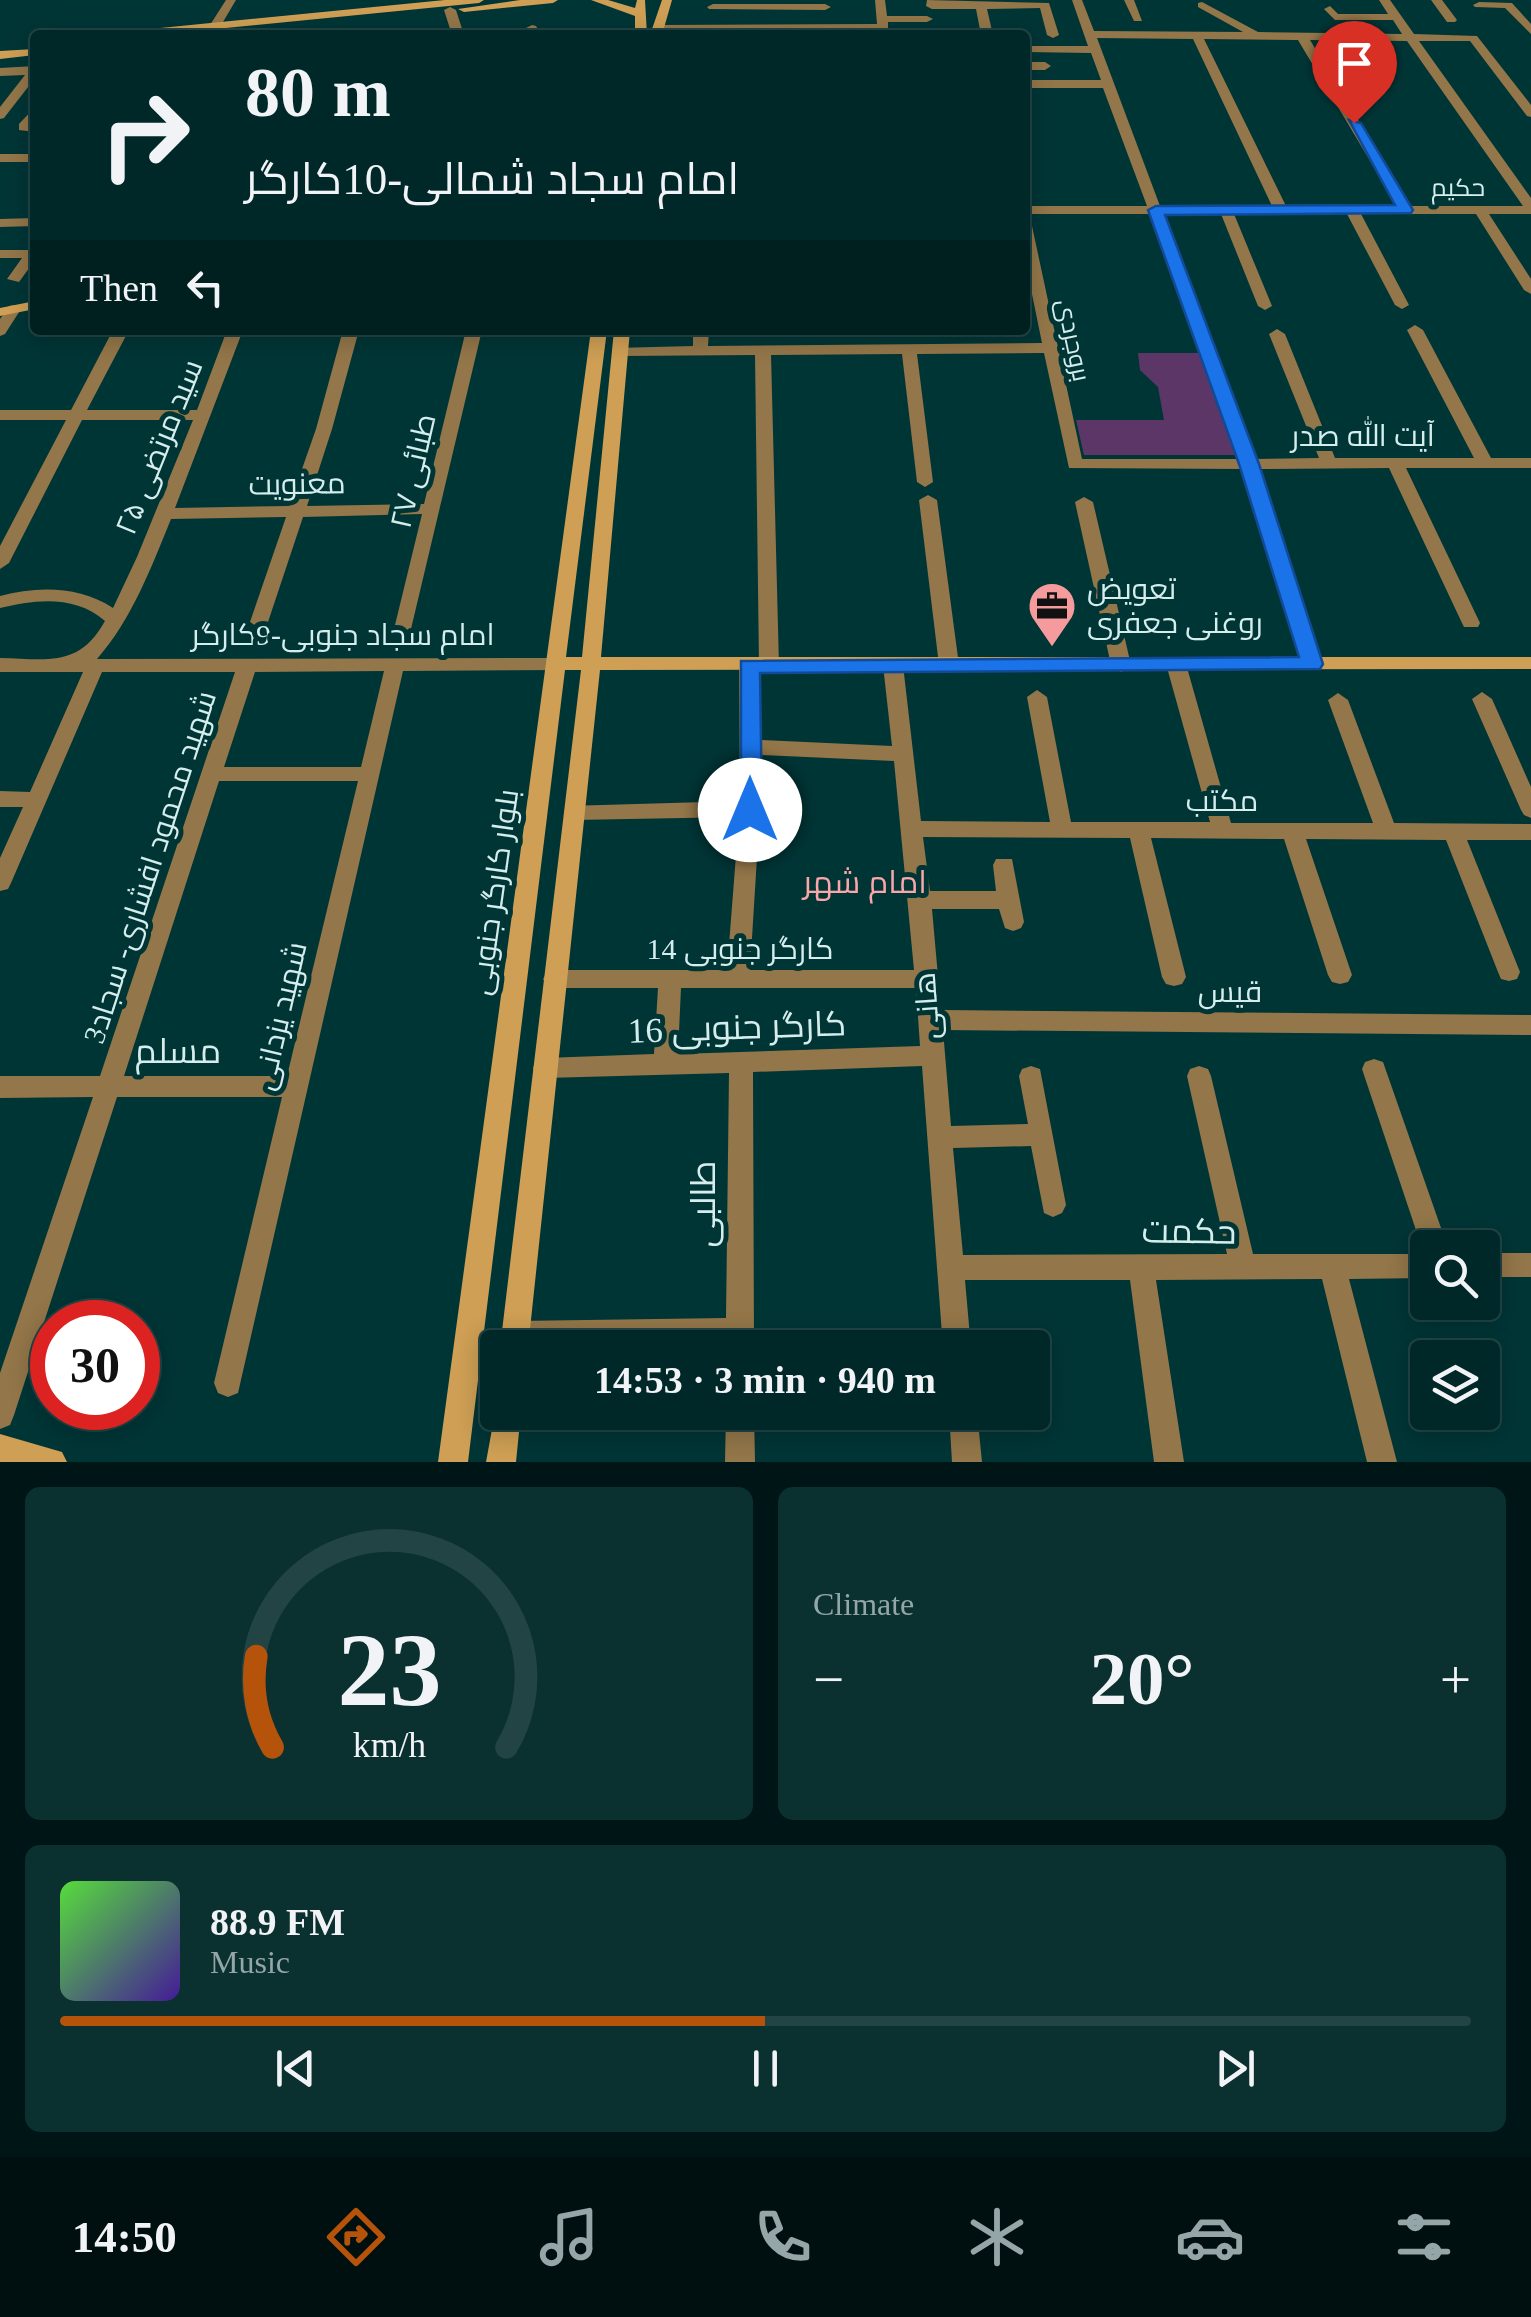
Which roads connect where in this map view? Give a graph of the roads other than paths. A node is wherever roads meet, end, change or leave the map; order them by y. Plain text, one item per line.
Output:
1 (231, 0) edge
2 (479, 0) edge
3 (552, 0) edge
4 (596, 0) edge
5 (641, 0) edge
6 (667, 0) edge
7 (880, 0) edge
8 (1076, 0) edge
9 (1130, 0) edge
10 (1384, 0) edge
11 (1436, 0) edge
12 (714, 3) edge
13 (932, 3) edge
14 (445, 4) edge
15 (825, 4) edge
16 (1202, 4) dead end
17 (1479, 4) dead end
18 (911, 6) dead end
19 (981, 6) junction
20 (1330, 9) dead end
21 (642, 14) junction
22 (1396, 17) junction
23 (1049, 19) junction
24 (1083, 19) junction
25 (1138, 19) dead end
26 (927, 20) dead end
27 (1451, 20) dead end
28 (216, 26) junction
29 (883, 27) edge
30 (711, 28) junction
31 (825, 28) junction
32 (173, 30) edge
33 (242, 30) edge
34 (456, 30) edge
35 (642, 30) edge
36 (658, 30) edge
37 (684, 30) edge
38 (736, 30) edge
39 (774, 30) edge
40 (986, 30) edge
41 (1531, 30) edge
42 (1088, 34) junction
43 (1197, 35) junction
44 (1054, 36) dead end
45 (1258, 36) junction
46 (1302, 36) junction
47 (1410, 38) junction
48 (30, 44) edge
49 (0, 47) edge
50 (1030, 49) edge
51 (1094, 50) junction
52 (30, 53) edge
53 (0, 56) edge
54 (1030, 66) edge
55 (1045, 66) dead end
56 (30, 70) edge
57 (1, 72) edge
58 (30, 76) edge
59 (1030, 84) edge
60 (1107, 84) junction
61 (1509, 84) junction
62 (1531, 85) edge
63 (1531, 113) edge
64 (0, 115) edge
65 (0, 158) edge
66 (30, 158) edge
67 (1531, 208) edge
68 (1030, 210) edge
69 (1156, 210) junction
70 (1226, 210) junction
71 (1282, 210) junction
72 (1352, 210) junction
73 (1406, 210) junction
74 (1480, 210) junction
75 (30, 222) edge
76 (0, 223) edge
77 (1030, 250) edge
78 (0, 254) edge
79 (30, 254) edge
80 (30, 258) edge
81 (14, 279) dead end
82 (1531, 290) edge
83 (30, 294) edge
84 (1402, 304) dead end
85 (30, 305) edge
86 (4, 306) edge
87 (1265, 306) dead end
88 (1416, 330) dead end
89 (0, 332) edge
90 (1277, 334) dead end
91 (118, 335) edge
92 (233, 335) edge
93 (349, 335) edge
94 (473, 335) edge
95 (599, 335) edge
96 (701, 335) edge
97 (833, 335) edge
98 (969, 335) edge
99 (621, 341) edge
100 (1050, 348) junction
101 (908, 349) junction
102 (972, 349) junction
103 (700, 350) junction
104 (763, 350) junction
105 (834, 350) junction
106 (0, 415) edge
107 (76, 415) junction
108 (203, 415) junction
109 (0, 428) edge
110 (1395, 463) junction
111 (1486, 463) junction
112 (1531, 463) edge
113 (1074, 464) joint
114 (1249, 464) junction
115 (1329, 464) junction
116 (1084, 502) dead end
117 (432, 509) junction
118 (296, 512) junction
119 (164, 514) junction
120 (0, 563) edge
121 (132, 584) junction
122 (84, 598) junction
123 (5, 599) edge
124 (115, 620) junction
125 (258, 622) dead end
126 (1470, 624) dead end
127 (404, 625) dead end
128 (103, 645) junction
129 (1531, 663) edge
130 (395, 664) junction
131 (559, 664) junction
132 (591, 664) junction
133 (1121, 664) junction
134 (1176, 664) junction
135 (1312, 664) junction
136 (0, 665) edge
137 (949, 665) junction
138 (56, 666) junction
139 (128, 666) junction
140 (247, 666) junction
141 (759, 666) junction
142 (893, 666) junction
143 (94, 667) junction
144 (1037, 697) dead end
145 (1482, 699) dead end
146 (1338, 700) dead end
147 (749, 747) junction
148 (904, 754) junction
149 (213, 774) junction
150 (370, 774) junction
151 (0, 799) edge
152 (35, 800) junction
153 (750, 810) junction
154 (1531, 810) edge
155 (574, 812) junction
156 (913, 829) junction
157 (1223, 830) junction
158 (1292, 830) junction
159 (1062, 831) junction
160 (1139, 831) junction
161 (1386, 831) junction
162 (1454, 831) junction
163 (1531, 832) edge
164 (1004, 866) dead end
165 (0, 884) edge
166 (920, 900) junction
167 (1510, 972) dead end
168 (1340, 975) dead end
169 (1174, 977) dead end
170 (555, 979) junction
171 (670, 979) junction
172 (738, 979) junction
173 (926, 979) junction
174 (928, 1020) junction
175 (1531, 1025) edge
176 (930, 1056) junction
177 (741, 1061) junction
178 (665, 1064) junction
179 (545, 1068) junction
180 (1374, 1069) dead end
181 (1031, 1076) dead end
182 (1199, 1076) dead end
183 (297, 1086) junction
184 (0, 1087) edge
185 (109, 1087) junction
186 (1042, 1135) junction
187 (939, 1137) junction
188 (1054, 1205) dead end
189 (1429, 1230) edge
190 (1141, 1265) junction
191 (1500, 1265) edge
192 (1531, 1265) edge
193 (1243, 1266) junction
194 (1332, 1266) junction
195 (1410, 1266) edge
196 (950, 1268) junction
197 (516, 1330) edge
198 (740, 1330) edge
199 (955, 1330) edge
200 (228, 1383) dead end
201 (0, 1415) edge
202 (505, 1430) edge
203 (740, 1430) edge
204 (964, 1430) edge
205 (0, 1448) edge
206 (451, 1458) edge
207 (52, 1462) edge
208 (501, 1462) edge
209 (740, 1462) edge
210 (967, 1462) edge
211 (1169, 1462) edge
212 (1382, 1462) edge

1 - 28 street
2 - 14 main road
3 - 14 main road
4 - 21 main road
5 - 21 main road
6 - 36 main road
7 - 29 street
8 - 24 street
9 - 25 street
10 - 22 street
11 - 27 street
12 - 15 street
12 - 30 street
13 - 18 street
13 - 19 street
14 - 28 main road
14 - 33 main road
14 - 34 street
15 - 31 street
16 - 45 street
17 - 41 street
19 - 23 street
19 - 40 street
20 - 22 street
21 - 35 main road
22 - 47 street
23 - 24 street
23 - 44 street
24 - 42 street
26 - 29 street
28 - 32 main road
29 - 31 street
30 - 37 street
30 - 38 street
31 - 39 street
42 - 43 street
42 - 51 street
43 - 45 street
43 - 71 street
45 - 46 street
46 - 47 street
46 - 73 street
47 - 61 street
47 - 67 street
48 - 49 main road
50 - 51 street
51 - 60 street
52 - 53 main road
54 - 55 street
56 - 57 street
58 - 64 street
59 - 60 street
60 - 69 street
61 - 62 street
61 - 63 street
65 - 66 street
67 - 74 street, حکیم
68 - 69 street, حکیم
69 - 70 street, حکیم
69 - 114 street
70 - 71 street, حکیم
70 - 87 street
71 - 72 street, حکیم
72 - 73 street, حکیم
72 - 84 street
73 - 74 street, حکیم
74 - 82 street
75 - 76 street
77 - 100 street, بروجردی
78 - 79 street
80 - 81 street
83 - 86 main road
85 - 86 main road
86 - 89 street
88 - 111 street
90 - 115 street
91 - 107 street
92 - 108 street, ۲۵ سید مرتضی
93 - 118 street
94 - 117 street, طبائی ۲۷
95 - 131 main road, بلوار کارگر جنوبی
96 - 103 street
97 - 105 street
98 - 102 street
99 - 103 street
99 - 132 main road
100 - 102 street
100 - 113 street, بروجردی
101 - 102 street
101 - 105 street
101 - 137 street
103 - 104 street
104 - 105 street
104 - 141 street
106 - 107 street
107 - 108 street
107 - 109 street
107 - 120 street
108 - 119 street, ۲۵ سید مرتضی
110 - 111 street, آیت الله صدر
110 - 115 street, آیت الله صدر
110 - 126 street
111 - 112 street, آیت الله صدر
113 - 114 street, آیت الله صدر
114 - 115 street, آیت الله صدر
114 - 135 street
116 - 133 street
117 - 118 street, معنویت
117 - 127 street, طبائی ۲۷
118 - 119 street, معنویت
118 - 125 street
119 - 121 street, ۲۵ سید مرتضی
121 - 122 street
121 - 124 street, ۲۵ سید مرتضی
122 - 123 street
122 - 124 street
124 - 128 street, ۲۵ سید مرتضی
128 - 138 street
128 - 139 street
129 - 135 main road
130 - 131 street, امام سجاد جنوبی-9کارگر
130 - 140 street, امام سجاد جنوبی-9کارگر
130 - 150 street, شهید یزدانی
131 - 132 main road
131 - 206 main road, بلوار کارگر جنوبی
132 - 141 main road
132 - 155 main road
133 - 134 main road
133 - 137 main road
134 - 135 main road
134 - 157 street
136 - 138 street, امام سجاد جنوبی-9کارگر
137 - 142 main road
138 - 143 street, امام سجاد جنوبی-9کارگر
139 - 140 street, امام سجاد جنوبی-9کارگر
139 - 143 street, امام سجاد جنوبی-9کارگر
140 - 149 street, شهید محمود افشاری- سجاد3
141 - 142 main road
141 - 147 street
142 - 148 street, هانی
143 - 152 street
144 - 159 street
145 - 154 street
146 - 161 street
147 - 148 street
147 - 153 street
148 - 156 street, هانی
149 - 150 street
149 - 185 street, شهید محمود افشاری- سجاد3
150 - 183 street, شهید یزدانی
151 - 152 street
152 - 165 street
153 - 155 street
153 - 172 street
155 - 170 main road
156 - 159 street, مکتب
156 - 166 street, هانی
157 - 158 street, مکتب
157 - 160 street, مکتب
158 - 161 street, مکتب
158 - 168 street
159 - 160 street, مکتب
160 - 169 street
161 - 162 street, مکتب
162 - 163 street, مکتب
162 - 167 street
164 - 166 street
166 - 173 street, هانی
170 - 171 street, کارگر جنوبی 14
170 - 179 main road
171 - 172 street, کارگر جنوبی 14
171 - 178 street
172 - 173 street, کارگر جنوبی 14
173 - 174 street, هانی
174 - 175 street, قیس
174 - 176 street, هانی
176 - 177 street, کارگر جنوبی 16
176 - 187 street, هانی
177 - 178 street, کارگر جنوبی 16
177 - 198 street, طالبی
178 - 179 street, کارگر جنوبی 16
179 - 197 main road
180 - 189 street
181 - 186 street
182 - 193 street
183 - 185 street, مسلم
183 - 200 street, شهید یزدانی
184 - 185 street, مسلم
185 - 201 street, شهید محمود افشاری- سجاد3
186 - 187 street
186 - 188 street
187 - 196 street, هانی
190 - 193 street, حکمت
190 - 196 street, حکمت
190 - 211 street
191 - 192 street
193 - 194 street, حکمت
194 - 195 street, حکمت
194 - 212 street
196 - 199 street, هانی
202 - 208 main road
203 - 209 street
204 - 210 street
205 - 207 main road

